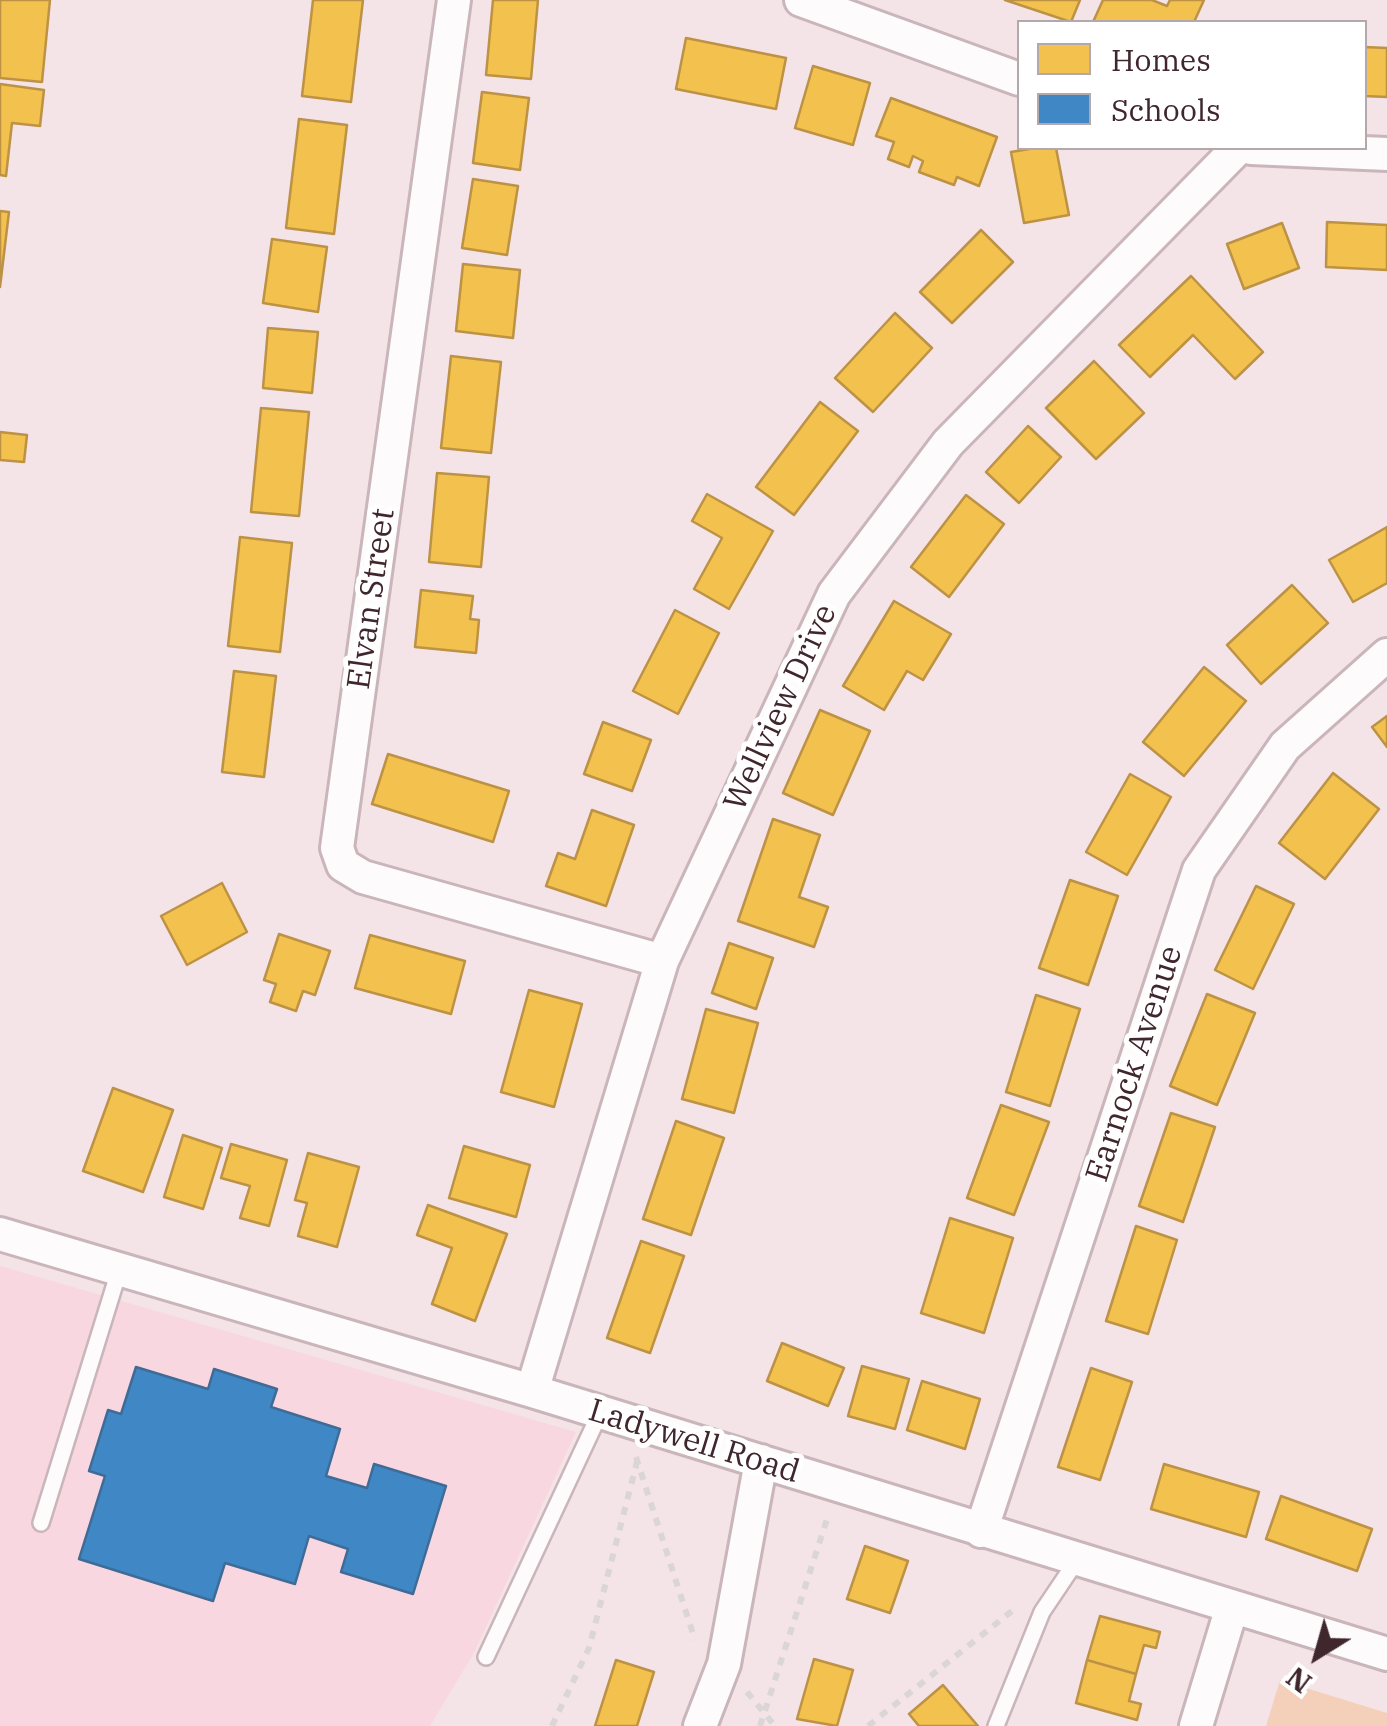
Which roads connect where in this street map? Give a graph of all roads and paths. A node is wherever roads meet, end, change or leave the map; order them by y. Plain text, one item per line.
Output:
1 (454, 0) edge
2 (800, 0) edge
3 (1017, 78) edge
4 (1236, 150) edge
5 (1296, 150) edge
6 (1387, 154) edge
7 (1387, 655) edge
8 (662, 962) junction
9 (0, 1234) edge
10 (118, 1271) junction
11 (532, 1391) junction
12 (612, 1417) junction
13 (637, 1461) junction
14 (761, 1461) junction
15 (838, 1486) junction
16 (40, 1523) dead end
17 (981, 1531) junction
18 (1077, 1560) junction
19 (1032, 1595) dead end
20 (1232, 1606) junction
21 (1387, 1654) edge
22 (486, 1657) dead end
23 (724, 1664) junction
24 (764, 1713) junction
25 (552, 1726) edge
26 (700, 1726) edge
27 (760, 1726) edge
28 (775, 1726) edge
29 (868, 1726) edge
30 (996, 1726) edge
31 (1196, 1726) edge

1 - 8 street, Elvan Street
2 - 3 street
4 - 8 street, Wellview Drive
5 - 6 street
7 - 17 street, Earnock Avenue
8 - 11 street, Wellview Drive
9 - 10 street, Ladywell Road
10 - 11 street, Ladywell Road
10 - 16 lane
11 - 12 street, Ladywell Road
12 - 13 path
12 - 14 street, Ladywell Road
12 - 22 lane
13 - 23 path
13 - 25 path
14 - 15 street, Ladywell Road
14 - 23 street
15 - 17 street, Ladywell Road
15 - 24 path
17 - 18 street, Ladywell Road
18 - 20 street, Ladywell Road
18 - 30 lane
19 - 29 path
20 - 21 street, Ladywell Road
20 - 31 street
23 - 24 path
23 - 26 street
24 - 27 path
24 - 28 path

